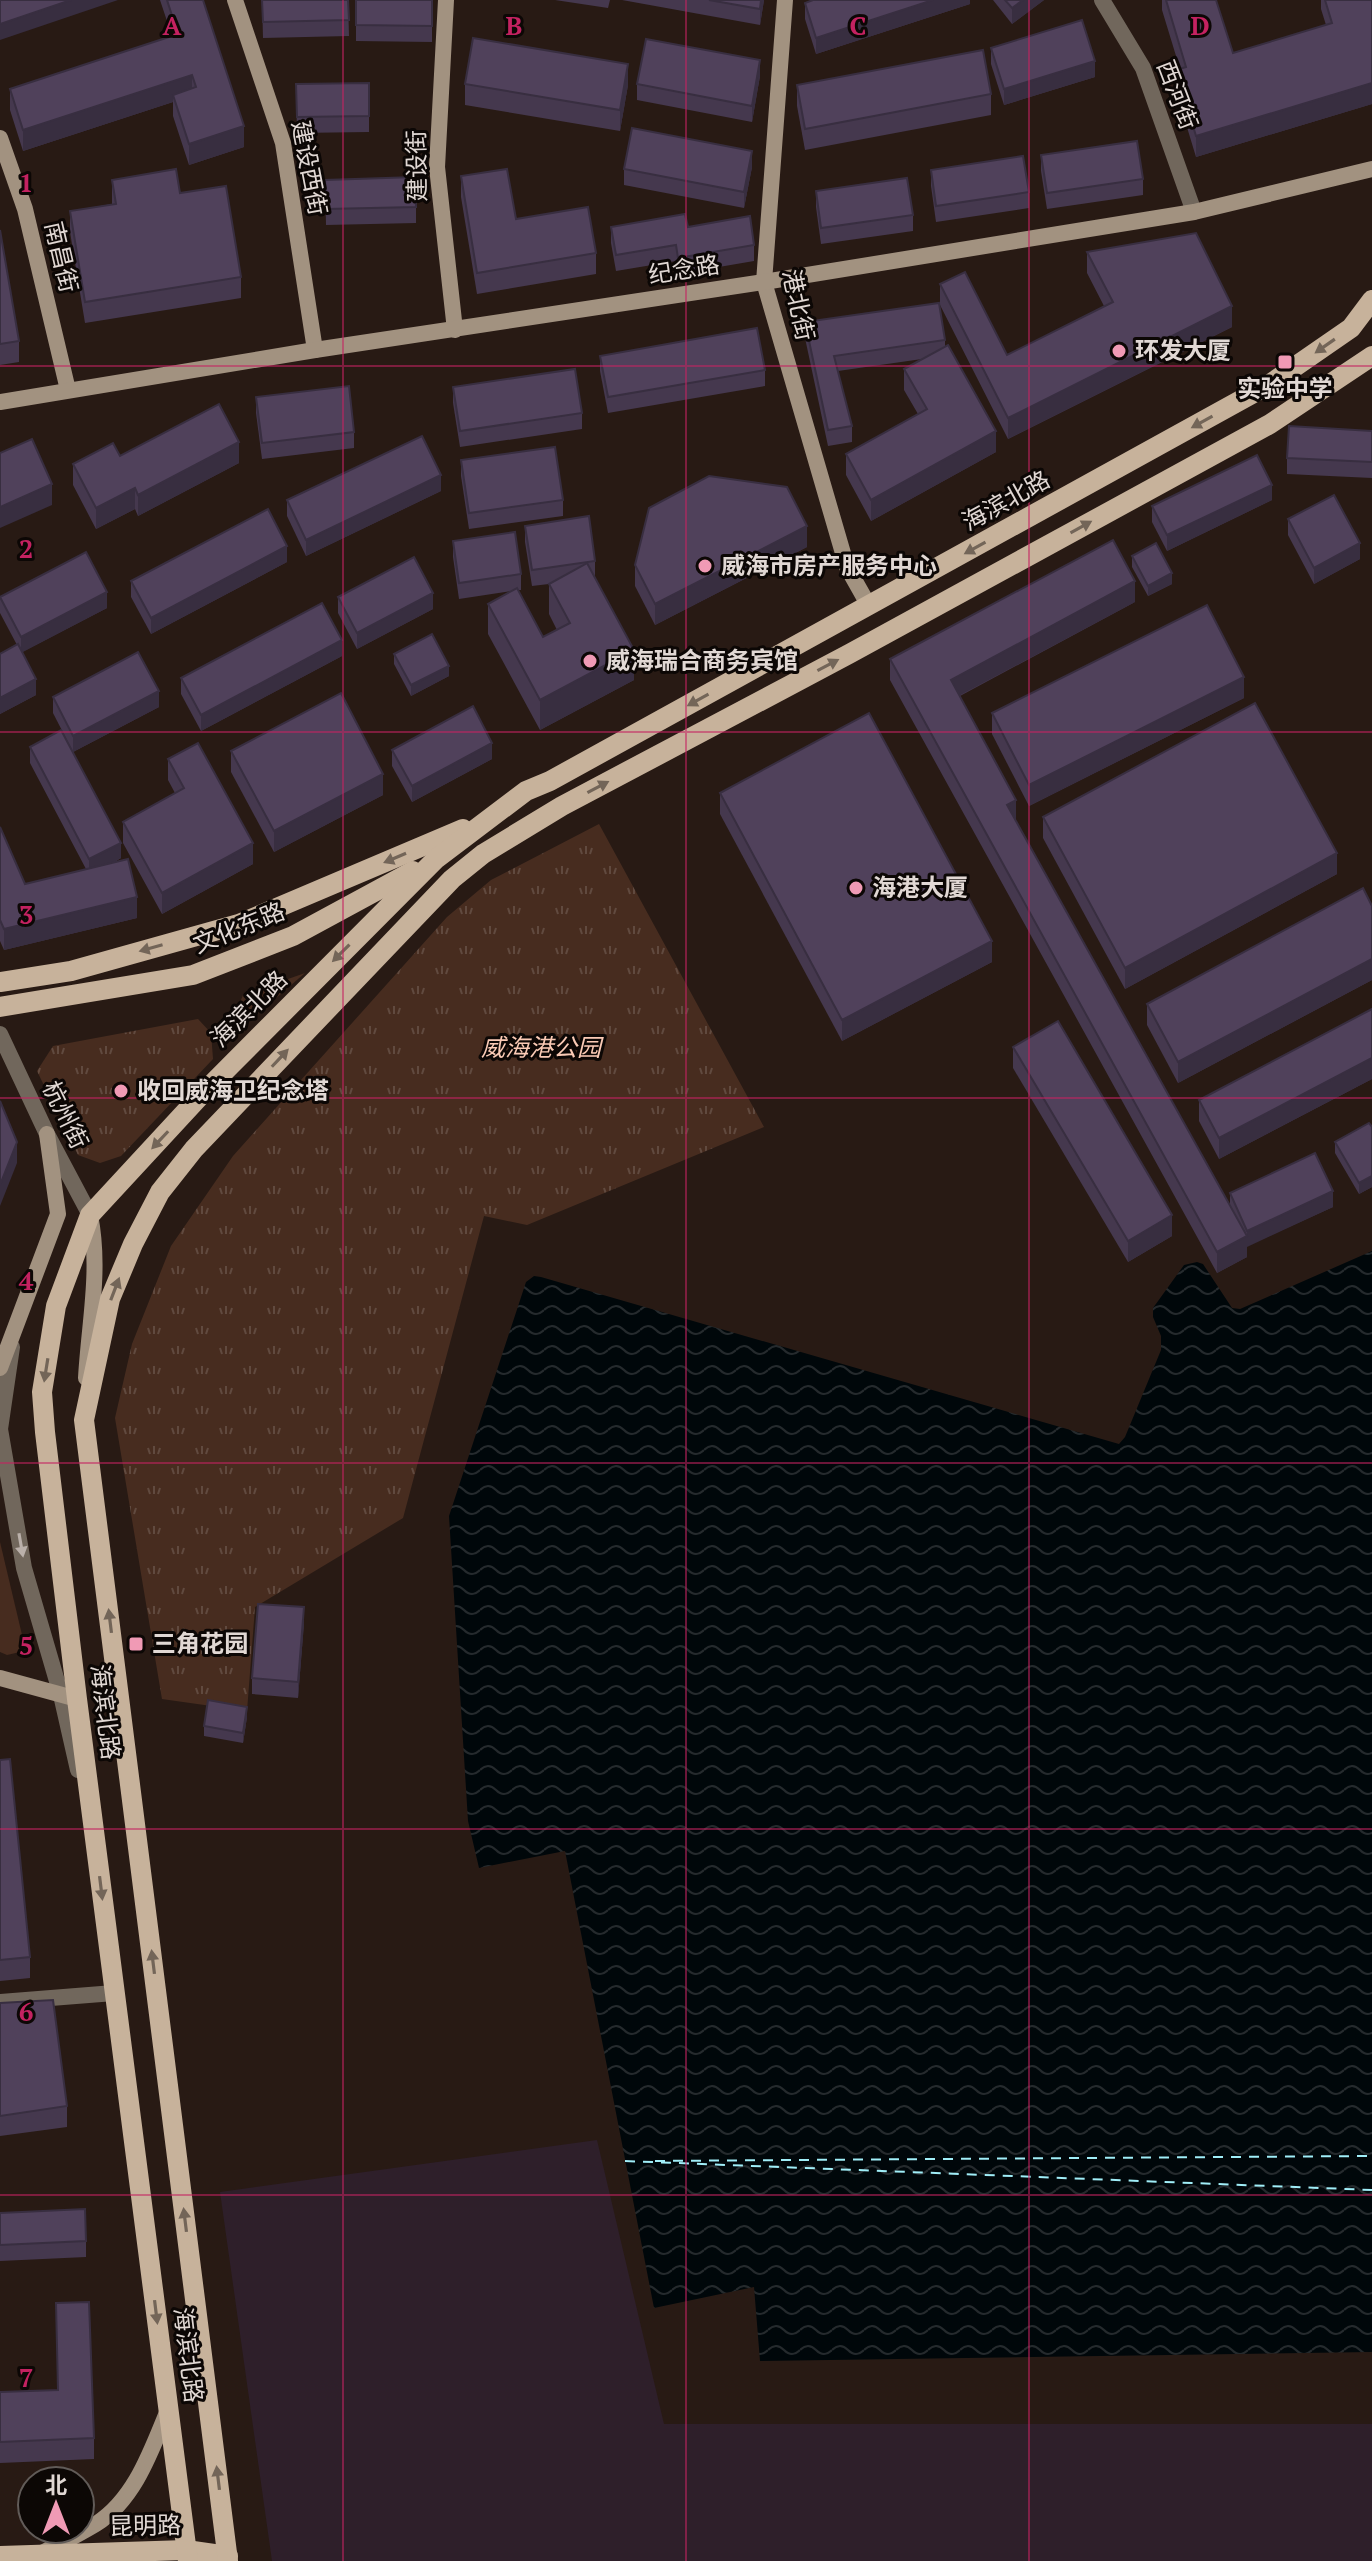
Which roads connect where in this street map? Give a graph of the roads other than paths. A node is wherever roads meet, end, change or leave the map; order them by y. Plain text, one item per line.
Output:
1 (235, 0) edge
2 (446, 0) edge
3 (785, 0) edge
4 (1102, 0) edge
5 (0, 138) edge
6 (1372, 169) edge
7 (1194, 212) junction
8 (764, 282) junction
9 (1372, 300) edge
10 (455, 330) junction
11 (315, 350) junction
12 (1372, 356) edge
13 (68, 390) junction
14 (0, 402) edge
15 (869, 606) junction
16 (548, 815) junction
17 (493, 816) junction
18 (483, 854) junction
19 (436, 859) junction
20 (0, 982) edge
21 (0, 1007) edge
22 (0, 1034) edge
23 (47, 1134) junction
24 (90, 1215) junction
25 (14, 1330) junction
26 (0, 1368) edge
27 (84, 1420) junction
28 (0, 1678) edge
29 (69, 1697) junction
30 (114, 1993) junction
31 (0, 2002) edge
32 (169, 2408) junction
33 (38, 2555) junction
34 (187, 2555) edge
35 (0, 2556) edge
36 (223, 2559) edge

1 - 11 street, 建设西街
2 - 10 street, 建设街
3 - 8 street, 港北街
4 - 7 street, 西河街
5 - 13 street, 南昌街
6 - 7 street, 纪念路
7 - 8 street, 纪念路
8 - 10 street, 纪念路
8 - 15 street, 港北街
9 -> 15 main road, 海滨北路
10 - 11 street, 纪念路
11 - 13 street, 纪念路
16 -> 12 main road, 海滨北路
13 - 14 street, 纪念路
15 -> 17 main road, 海滨北路
16 - 17 main road
16 - 18 main road, 海滨北路
17 - 19 main road, 海滨北路
17 -> 20 main road
18 - 19 main road, 文化东路
27 -> 18 main road, 海滨北路
19 - 21 main road, 文化东路
19 -> 24 main road, 海滨北路
22 - 23 street, 杭州街
23 - 24 street, 杭州街
23 - 25 street
24 - 27 street
24 -> 29 main road, 海滨北路
25 - 26 street
25 -> 29 street
36 -> 27 main road, 海滨北路
28 - 29 street
29 -> 30 main road, 海滨北路
30 - 31 street
30 -> 32 main road, 海滨北路
32 - 33 street
32 - 34 main road, 海滨北路
33 - 34 main road, 昆明路
33 - 35 main road, 昆明路
34 - 36 main road, 昆明路

